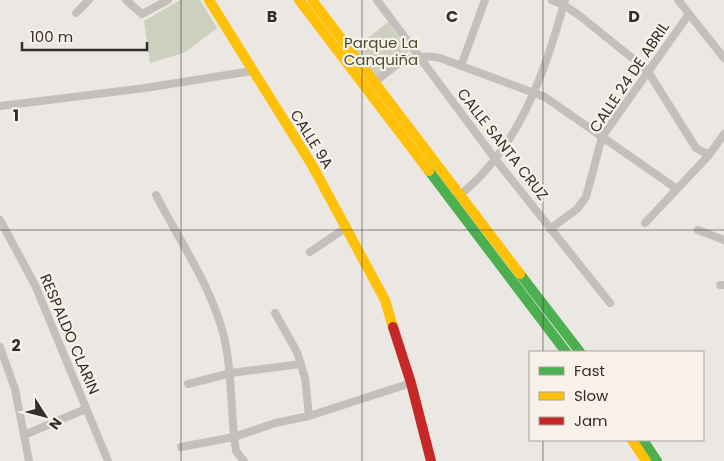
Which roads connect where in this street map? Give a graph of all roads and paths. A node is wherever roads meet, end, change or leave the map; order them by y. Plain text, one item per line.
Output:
1 (89, 0) edge
2 (126, 0) edge
3 (168, 0) edge
4 (209, 0) edge
5 (299, 0) edge
6 (312, 0) edge
7 (377, 0) edge
8 (485, 0) edge
9 (552, 0) edge
10 (678, 0) edge
11 (564, 2) edge
12 (76, 14) dead end
13 (689, 14) junction
14 (419, 57) junction
15 (724, 58) edge
16 (461, 66) junction
17 (647, 70) junction
18 (252, 71) junction
19 (375, 82) junction
20 (535, 92) junction
21 (0, 106) edge
22 (724, 134) edge
23 (602, 137) junction
24 (709, 155) junction
25 (496, 160) junction
26 (677, 189) junction
27 (460, 194) junction
28 (156, 195) dead end
29 (452, 201) junction
30 (0, 220) edge
31 (645, 223) dead end
32 (347, 227) junction
33 (550, 229) junction
34 (698, 230) dead end
35 (724, 240) edge
36 (310, 252) dead end
37 (610, 303) dead end
38 (275, 313) dead end
39 (0, 347) edge
40 (565, 351) edge
41 (579, 351) edge
42 (301, 364) junction
43 (231, 373) junction
44 (411, 383) junction
45 (188, 384) dead end
46 (86, 409) junction
47 (309, 416) junction
48 (24, 435) junction
49 (234, 437) junction
50 (633, 441) edge
51 (645, 441) edge
52 (181, 447) dead end
53 (29, 461) edge
54 (108, 461) edge
55 (244, 461) edge
56 (431, 461) edge
57 (646, 461) edge
58 (658, 461) edge

1 - 12 street
2 - 3 street
4 - 18 main road, CALLE 9A
5 - 29 main road
6 - 19 main road
7 - 14 street, CALLE SANTA CRUZ
8 - 16 street
9 - 11 street
10 - 13 street
11 - 17 street
11 - 20 street
13 - 15 street
13 - 17 street, CALLE 24 DE ABRIL
14 - 16 street
14 - 19 street
14 - 25 street, CALLE SANTA CRUZ
16 - 20 street
17 - 23 street, CALLE 24 DE ABRIL
17 - 24 street
18 - 21 street
18 - 32 main road, CALLE 9A
19 - 27 main road
20 - 23 street
20 - 25 street
22 - 24 street
23 - 26 street
23 - 33 street, CALLE 24 DE ABRIL
24 - 26 street
25 - 27 street
25 - 33 street, CALLE SANTA CRUZ
26 - 31 street
27 - 29 street
27 - 41 main road
28 - 43 street
29 - 40 main road
30 - 46 street, RESPALDO CLARIN
32 - 36 street
32 - 44 main road, CALLE 9A
33 - 37 street, CALLE SANTA CRUZ
34 - 35 street
38 - 42 street
39 - 48 street
42 - 43 street
42 - 47 street
43 - 45 street
43 - 49 street
44 - 47 street
44 - 56 main road, CALLE 9A
46 - 48 street
46 - 54 street, RESPALDO CLARIN
47 - 49 street
48 - 53 street
49 - 52 street
49 - 55 street
50 - 57 main road
51 - 58 main road

